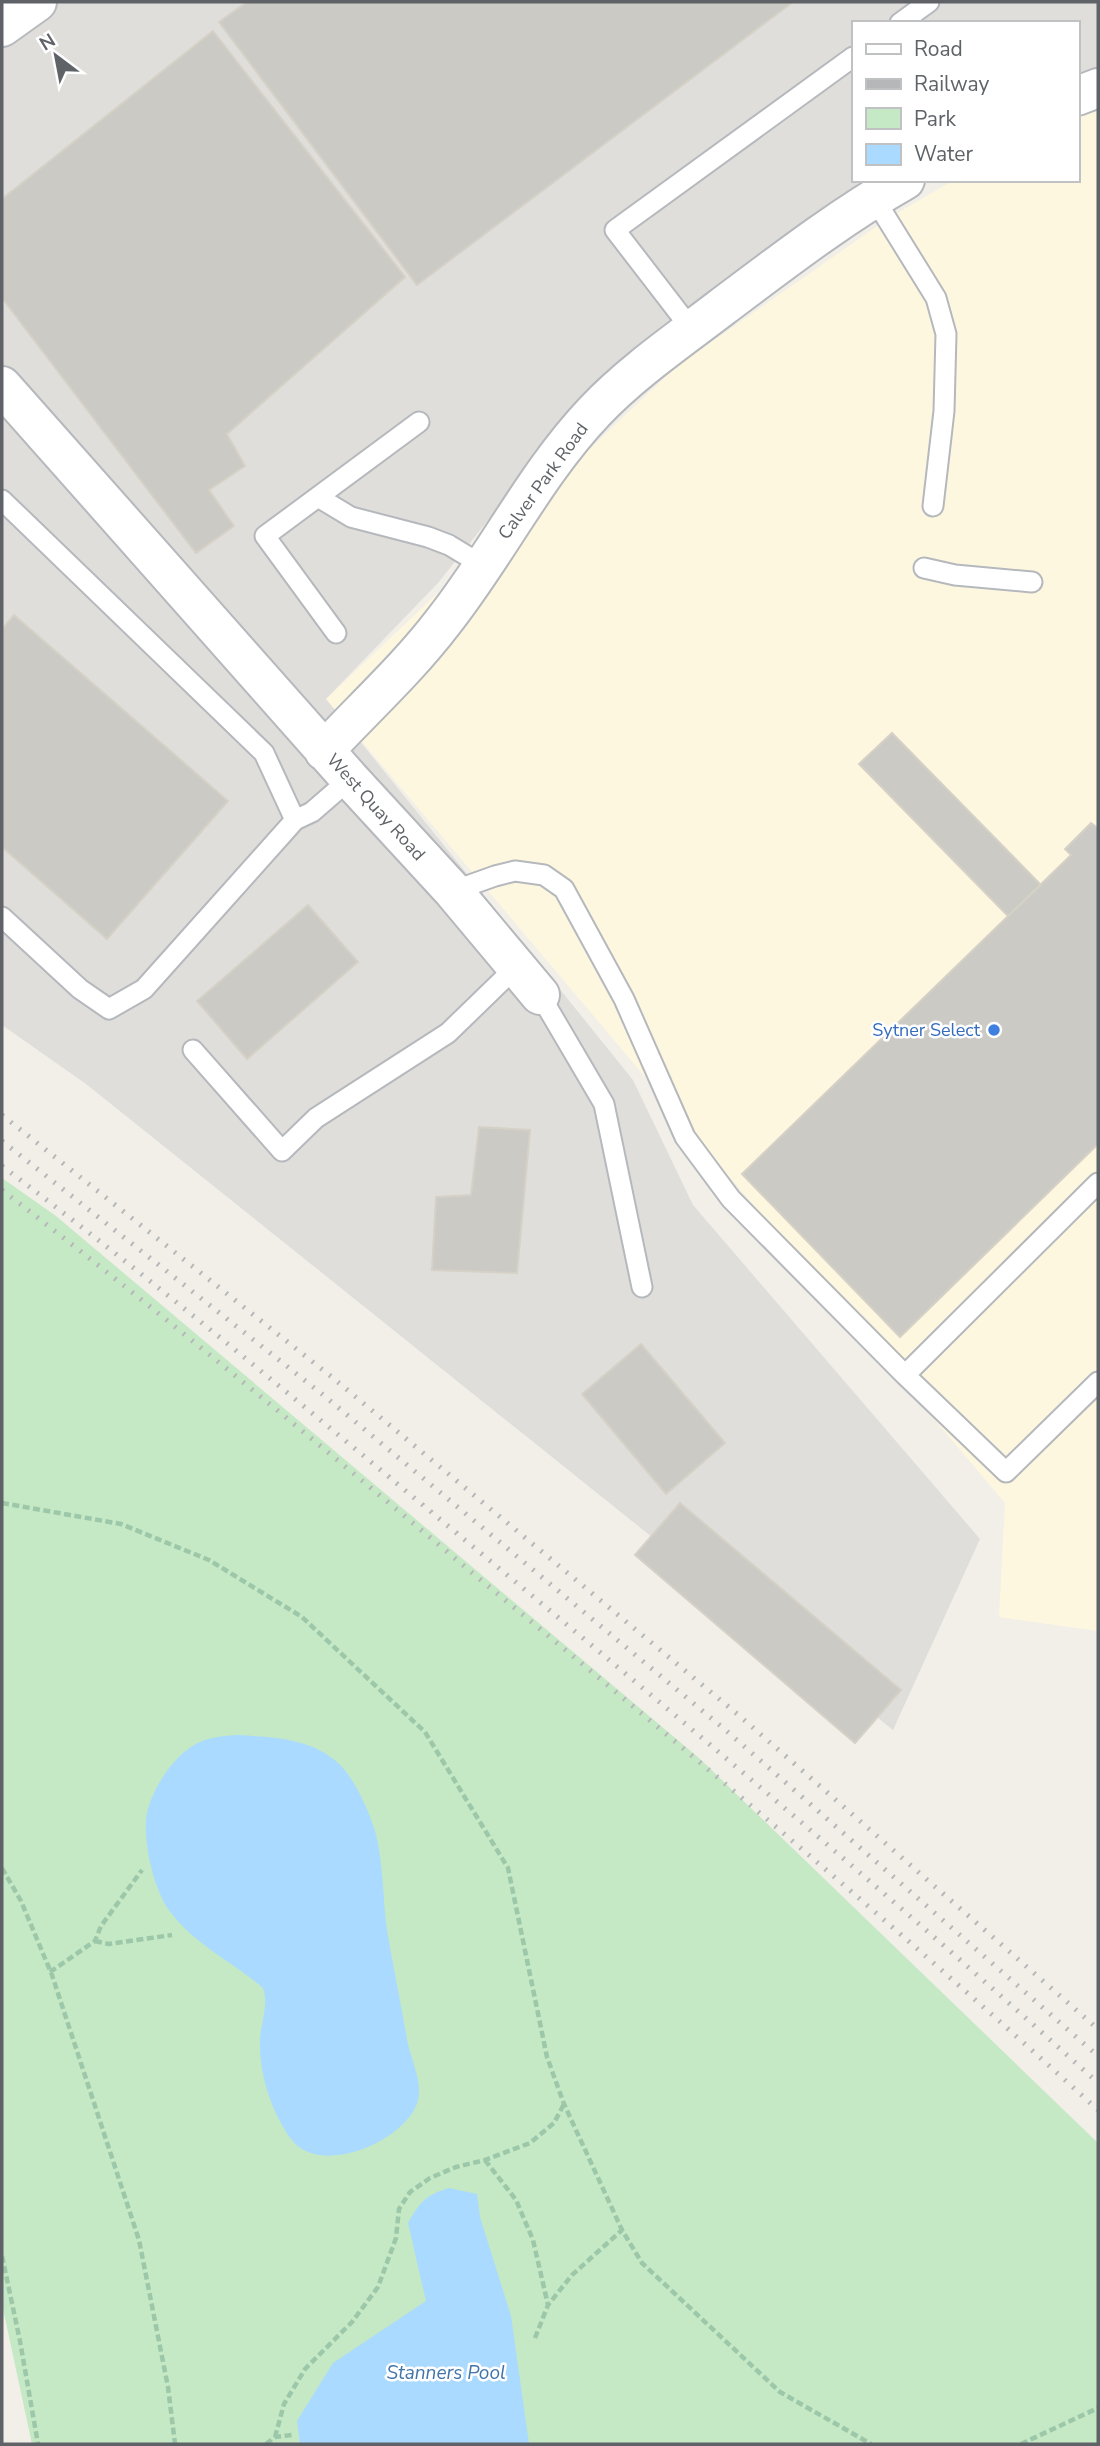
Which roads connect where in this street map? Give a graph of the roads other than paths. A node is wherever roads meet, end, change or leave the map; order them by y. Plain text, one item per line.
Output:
1 (37, 2) edge
2 (929, 2) edge
3 (903, 21) edge
4 (2, 27) edge
5 (852, 58) edge
6 (1098, 88) edge
7 (1079, 95) edge
8 (890, 189) edge
9 (692, 330) junction
10 (2, 386) edge
11 (419, 422) dead end
12 (318, 497) junction
13 (2, 500) edge
14 (933, 506) dead end
15 (482, 565) junction
16 (923, 568) dead end
17 (1032, 582) dead end
18 (336, 633) dead end
19 (324, 751) junction
20 (350, 779) junction
21 (295, 820) junction
22 (453, 891) junction
23 (2, 917) edge
24 (528, 981) junction
25 (193, 1050) dead end
26 (1098, 1183) edge
27 (642, 1287) dead end
28 (905, 1375) junction
29 (1098, 1382) edge

1 - 4 street
2 - 3 lane
5 - 9 lane
6 - 7 street
8 - 9 street, Calver Park Road
8 - 14 lane
9 - 15 street, Calver Park Road
10 - 19 street, West Quay Road
11 - 12 lane
12 - 15 lane
12 - 18 lane
13 - 21 lane
15 - 19 street, Calver Park Road
16 - 17 lane
19 - 20 street, West Quay Road
20 - 21 lane
20 - 22 street, West Quay Road
21 - 23 lane
22 - 24 street, West Quay Road
22 - 28 lane
24 - 25 lane
24 - 27 lane, West Quay Road
26 - 28 lane
28 - 29 lane

